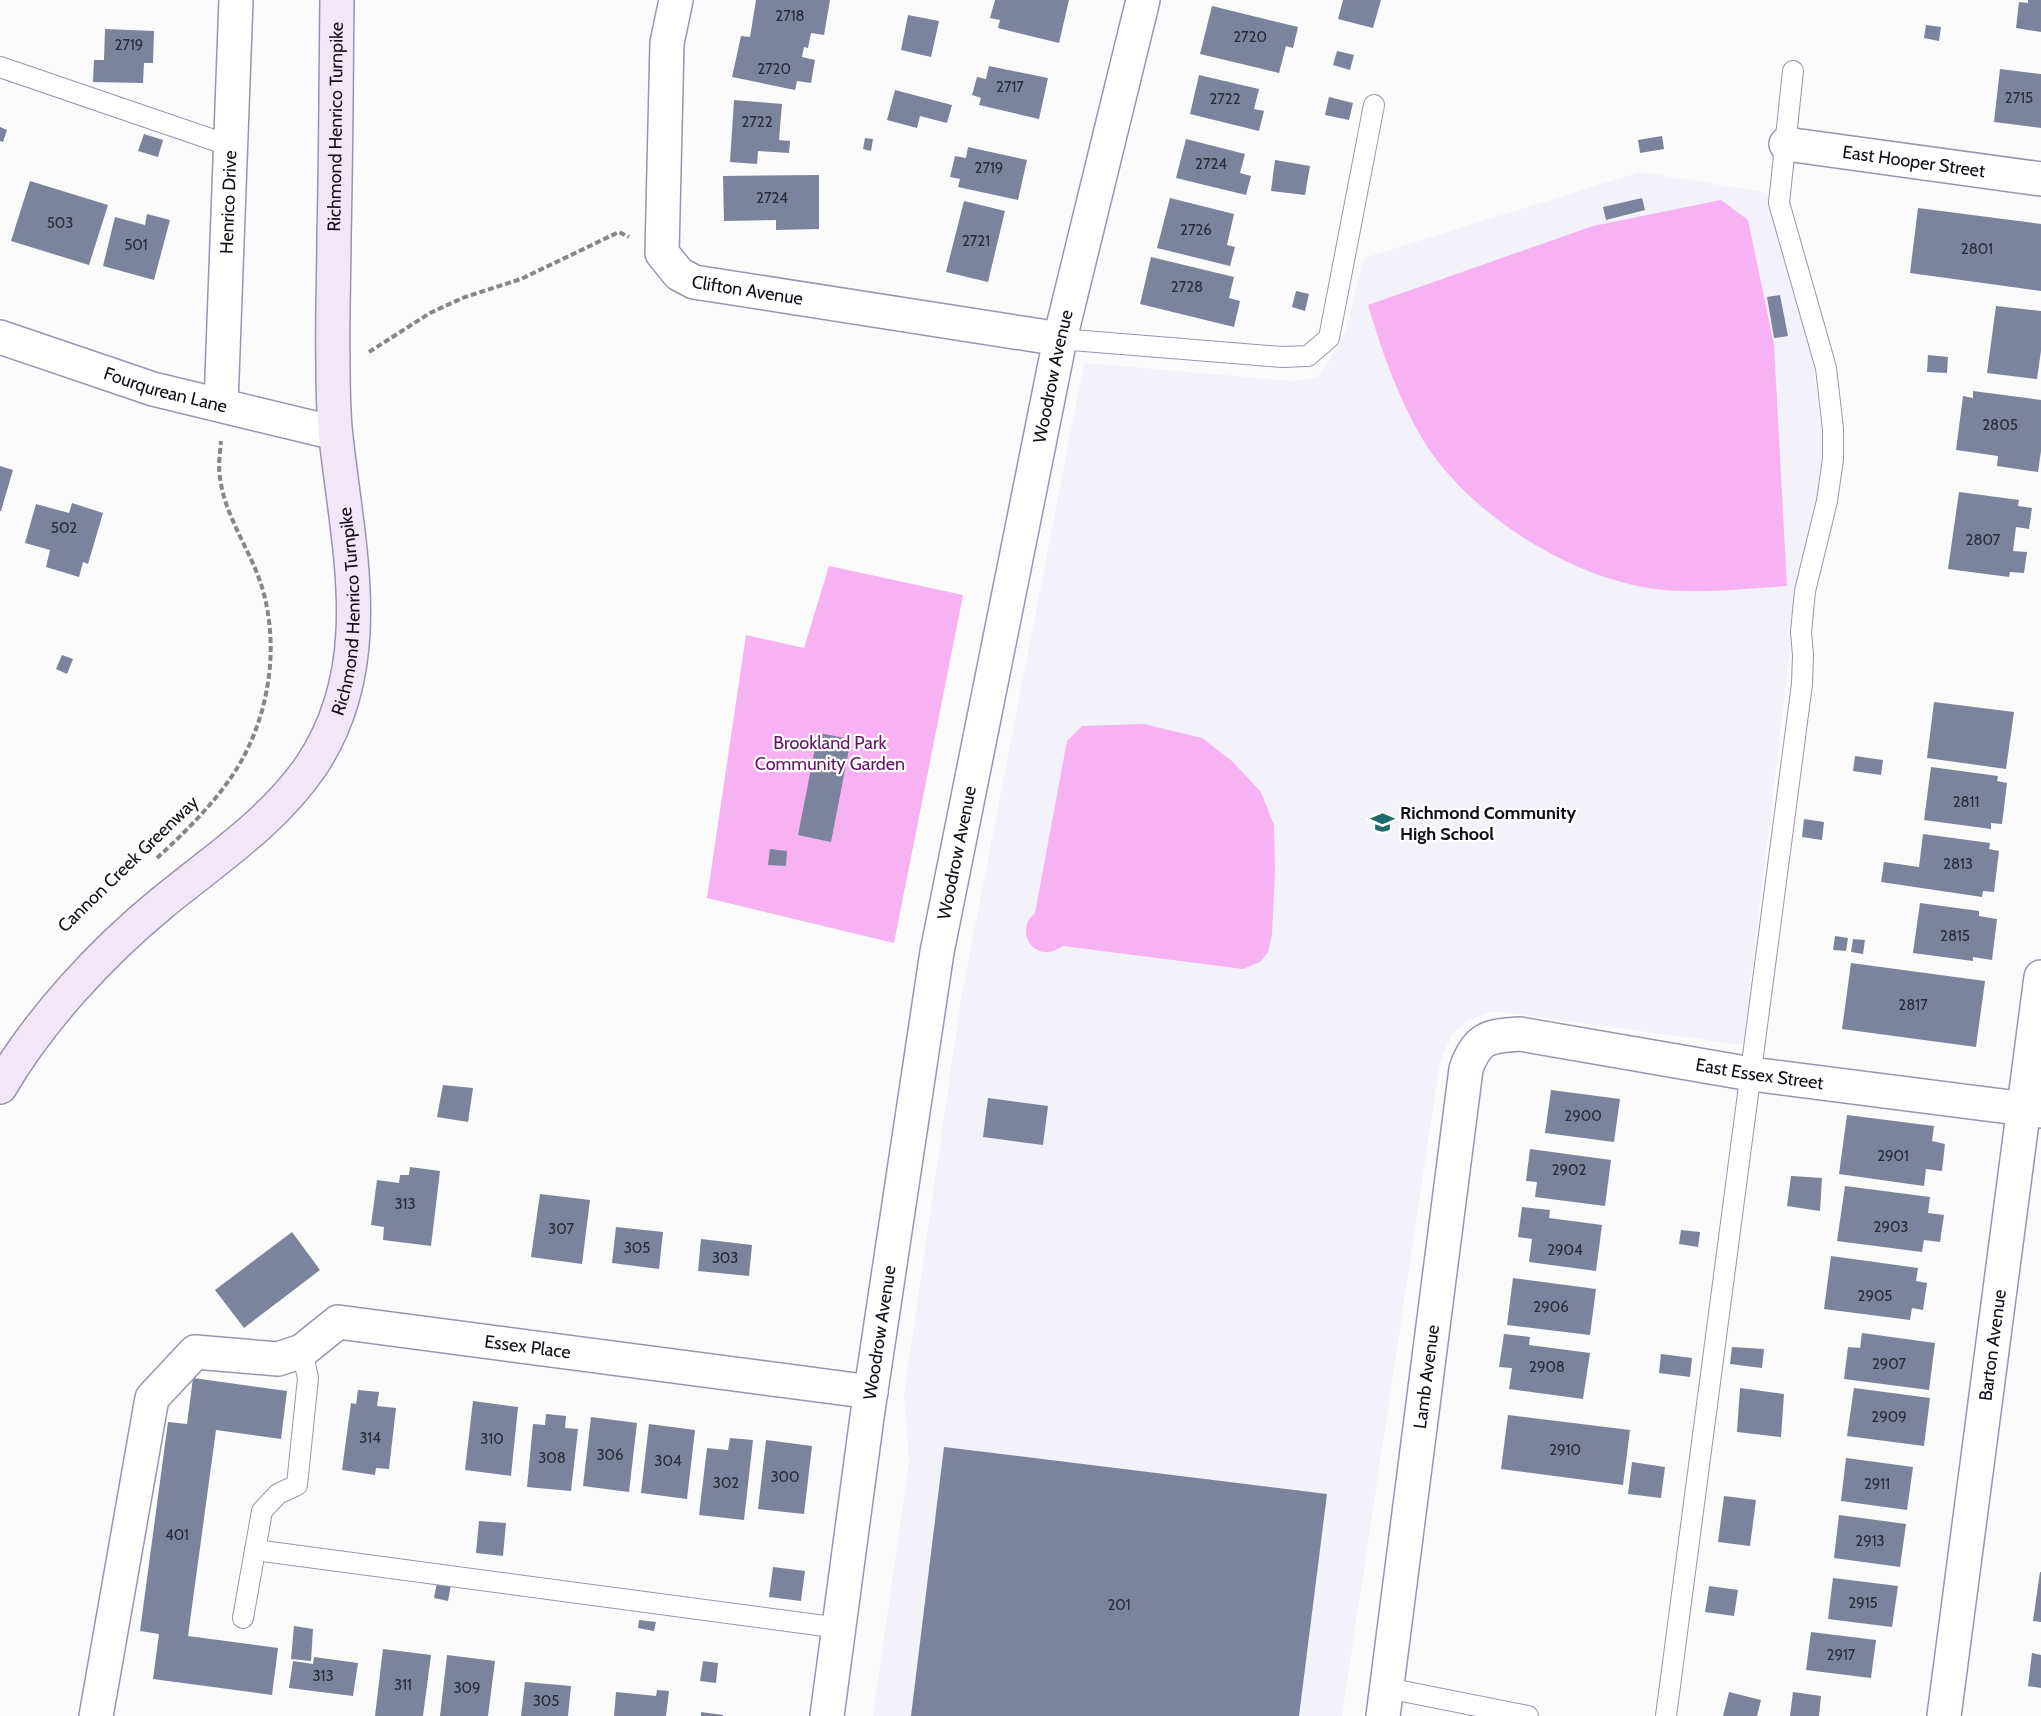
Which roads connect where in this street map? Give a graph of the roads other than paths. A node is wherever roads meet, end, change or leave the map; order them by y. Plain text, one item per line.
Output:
1 (236, 0) edge
2 (337, 0) edge
3 (676, 0) edge
4 (1143, 0) edge
5 (0, 67) edge
6 (1793, 71) dead end
7 (1374, 105) dead end
8 (1786, 144) junction
9 (231, 146) junction
10 (2041, 179) edge
11 (0, 337) edge
12 (1060, 339) junction
13 (221, 404) junction
14 (335, 433) junction
15 (2041, 977) edge
16 (1481, 1041) joint
17 (1751, 1074) junction
18 (0, 1087) edge
19 (2032, 1110) edge
20 (302, 1351) junction
21 (871, 1392) junction
22 (255, 1550) junction
23 (243, 1618) dead end
24 (840, 1628) junction
25 (1385, 1702) edge
26 (1457, 1709) edge
27 (96, 1716) edge
28 (827, 1716) edge
29 (1528, 1716) edge
30 (1666, 1716) edge
31 (1944, 1716) edge

1 - 9 street, Henrico Drive
2 - 14 street, Richmond Henrico Turnpike
3 - 12 street, Clifton Avenue
4 - 12 street, Woodrow Avenue
5 - 9 lane
6 - 8 lane
7 - 12 lane
8 - 10 street, East Hooper Street
8 - 17 lane
9 - 13 street, Henrico Drive
11 - 13 street, Fourqurean Lane
12 - 21 street, Woodrow Avenue
13 - 14 street, Fourqurean Lane
14 - 18 street, Richmond Henrico Turnpike
15 - 19 street, Barton Avenue
16 - 17 street, East Essex Street
16 - 25 street, Lamb Avenue
17 - 19 street, East Essex Street
17 - 30 lane
19 - 31 street, Barton Avenue
20 - 21 street, Essex Place
20 - 22 lane
20 - 27 street, Essex Place
21 - 24 street, Woodrow Avenue
22 - 23 lane
22 - 24 lane
24 - 28 street, Woodrow Avenue
25 - 26 lane
26 - 29 lane

